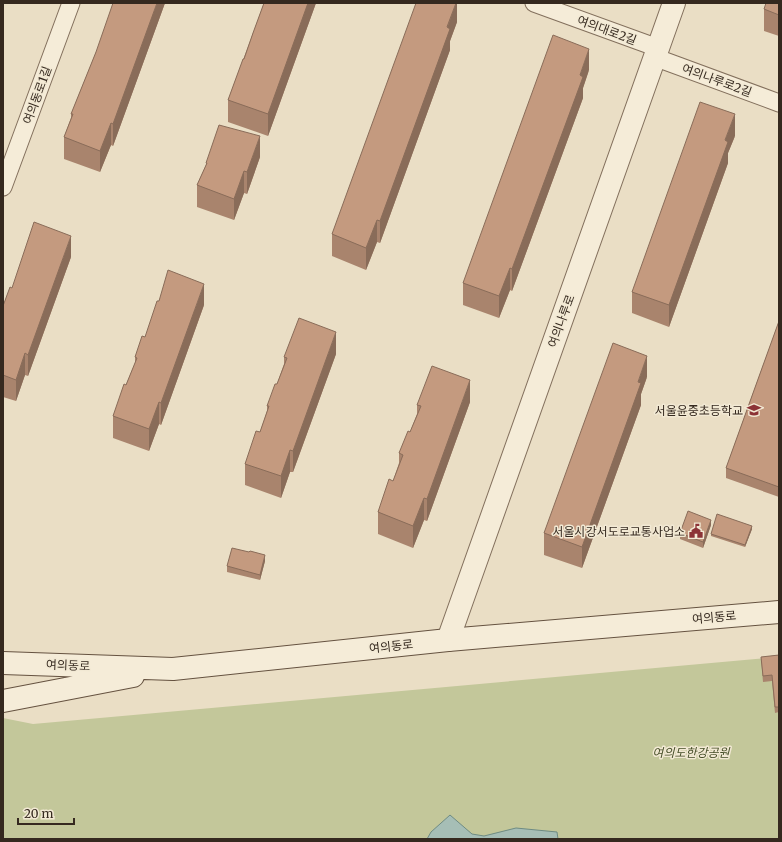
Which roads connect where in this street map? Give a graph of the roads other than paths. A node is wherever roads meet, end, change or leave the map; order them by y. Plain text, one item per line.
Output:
1 (71, 3) edge
2 (534, 3) edge
3 (674, 3) edge
4 (656, 53) junction
5 (779, 103) edge
6 (3, 187) edge
7 (779, 612) edge
8 (448, 640) junction
9 (3, 663) edge
10 (173, 669) junction
11 (3, 701) edge

1 - 6 street, 여의동로1길
2 - 4 street, 여의대로2길
3 - 4 main road, 여의나루로
4 - 5 street, 여의나루로2길
4 - 8 main road, 여의나루로
7 - 8 main road, 여의동로
8 - 10 main road, 여의동로
9 - 10 main road, 여의동로
10 - 11 main road

